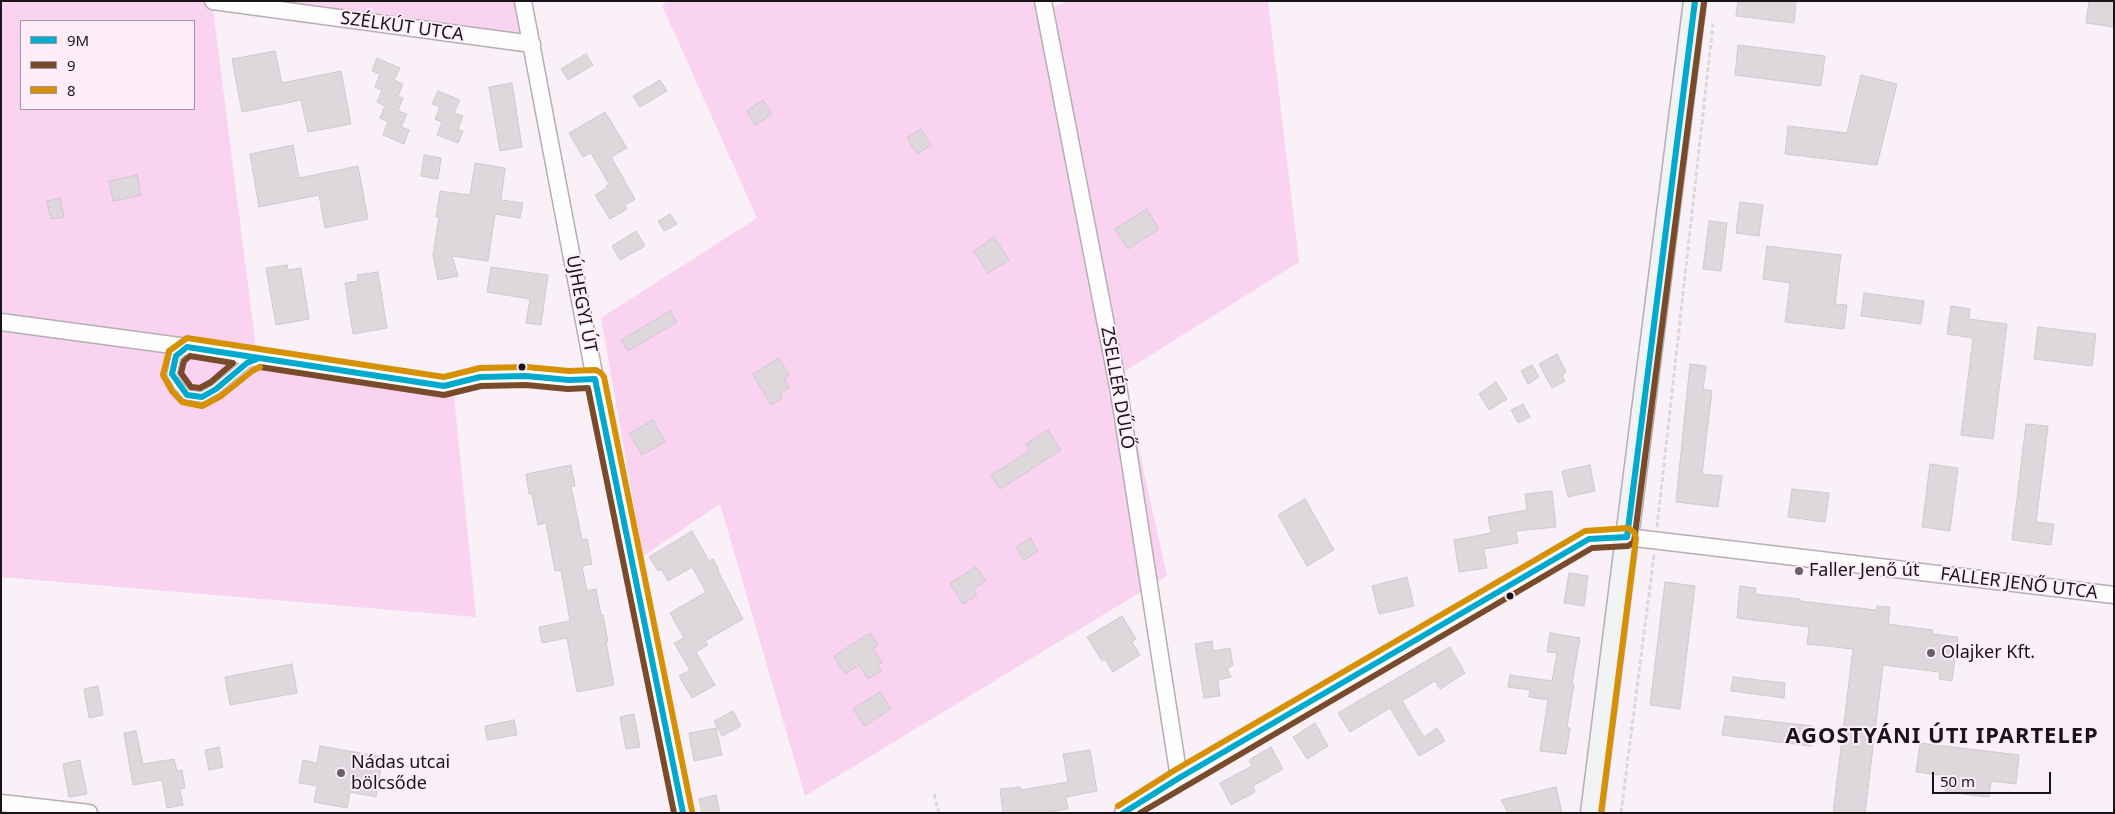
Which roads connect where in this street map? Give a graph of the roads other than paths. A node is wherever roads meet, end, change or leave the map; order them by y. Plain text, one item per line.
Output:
1 (213, 1) edge
2 (523, 1) edge
3 (1043, 1) edge
4 (1695, 1) edge
5 (532, 44) junction
6 (1, 322) edge
7 (187, 347) junction
8 (259, 358) junction
9 (595, 379) junction
10 (1627, 537) junction
11 (2114, 595) edge
12 (1178, 778) junction
13 (1, 803) edge
14 (89, 813) edge
15 (683, 813) edge
16 (1123, 813) edge
17 (1592, 813) edge

1 - 5 street, SZÉLKÚT UTCA
2 - 5 street, ÚJHEGYI ÚT
3 - 12 street, ZSELLÉR DŰLŐ
4 - 10 main road
5 - 9 street, ÚJHEGYI ÚT
6 - 7 street
7 - 8 street
7 - 8 lane
8 - 9 street
9 - 15 street, ÚJHEGYI ÚT
10 - 11 street, FALLER JENŐ UTCA
10 - 12 street, FALLER JENŐ UTCA
10 - 17 main road
12 - 16 street, FALLER JENŐ UTCA
13 - 14 street

